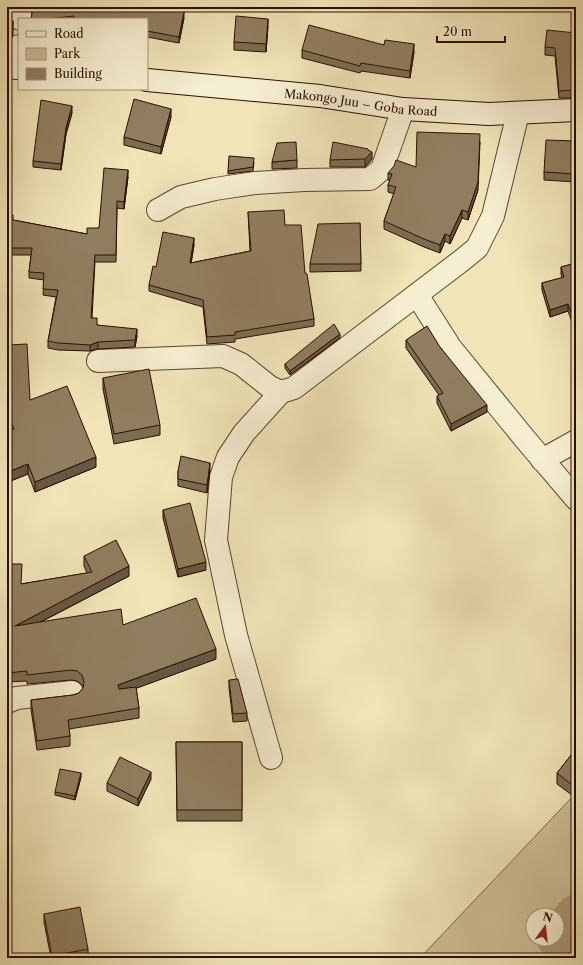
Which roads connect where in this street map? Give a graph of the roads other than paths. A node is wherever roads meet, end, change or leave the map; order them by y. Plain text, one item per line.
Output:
1 (21, 7) edge
2 (20, 18) edge
3 (18, 52) edge
4 (15, 68) edge
5 (148, 80) edge
6 (403, 109) junction
7 (576, 110) edge
8 (518, 113) junction
9 (158, 210) dead end
10 (417, 295) junction
11 (98, 362) dead end
12 (281, 392) junction
13 (576, 441) edge
14 (542, 460) junction
15 (576, 499) edge
16 (72, 692) dead end
17 (7, 702) edge
18 (272, 758) dead end

1 - 2 street
3 - 4 street
5 - 6 street, Makongo Juu – Goba Road
6 - 8 street, Makongo Juu – Goba Road
6 - 9 street
7 - 8 street, Makongo Juu – Goba Road
8 - 10 street
10 - 12 street
10 - 14 street
11 - 12 street
12 - 18 street
13 - 14 street
14 - 15 street
16 - 17 street

